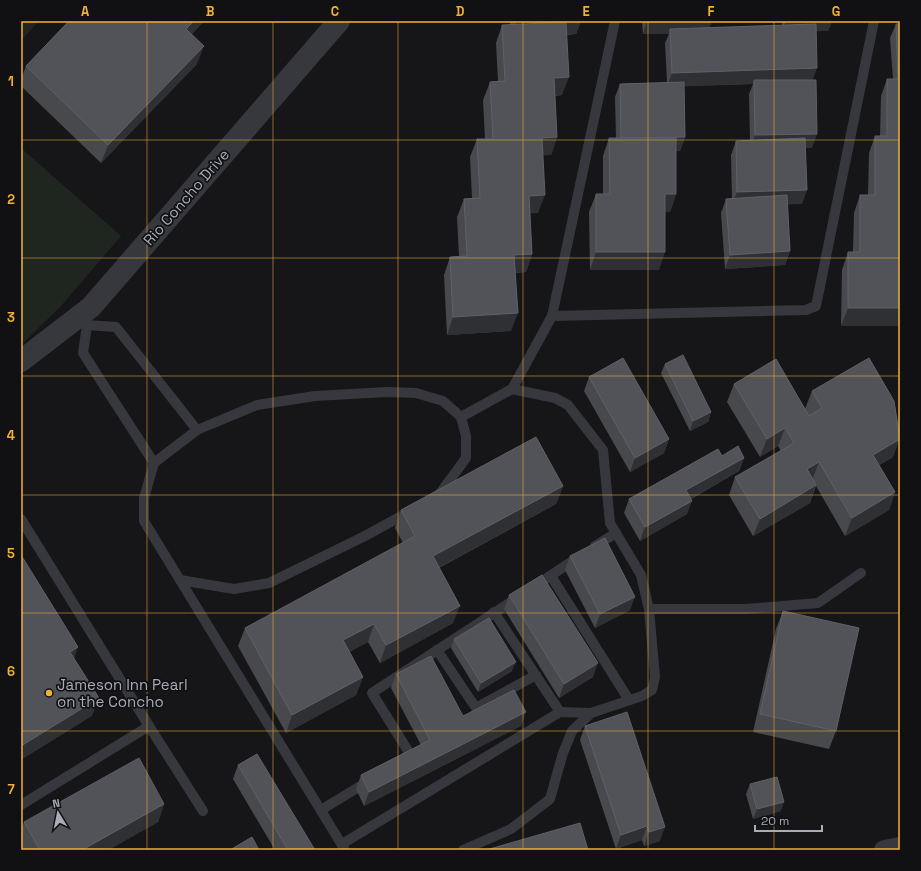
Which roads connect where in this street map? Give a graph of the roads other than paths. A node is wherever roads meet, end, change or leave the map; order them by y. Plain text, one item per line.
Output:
1 (339, 21) edge
2 (615, 21) edge
3 (874, 21) edge
4 (552, 316) junction
5 (83, 320) junction
6 (21, 361) edge
7 (512, 389) junction
8 (461, 417) junction
9 (197, 430) junction
10 (154, 464) junction
11 (21, 519) edge
12 (616, 533) junction
13 (861, 573) dead end
14 (551, 576) junction
15 (180, 580) junction
16 (649, 609) junction
17 (494, 612) junction
18 (437, 650) junction
19 (536, 675) junction
20 (630, 700) junction
21 (560, 712) junction
22 (591, 713) junction
23 (149, 726) junction
24 (391, 766) edge
25 (378, 774) edge
26 (21, 805) edge
27 (321, 810) junction
28 (203, 811) dead end
29 (344, 847) edge
30 (900, 847) edge
31 (463, 850) edge
32 (884, 850) edge

1 - 5 street, Rio Concho Drive
2 - 4 lane
3 - 4 lane
4 - 7 lane
5 - 6 street, Rio Concho Drive
5 - 9 lane
5 - 10 lane
7 - 8 lane
7 - 12 lane
8 - 9 lane
8 - 15 lane
9 - 10 lane
10 - 15 lane
11 - 23 lane
12 - 14 lane
12 - 16 lane
13 - 16 lane
14 - 17 lane
14 - 20 lane
15 - 27 lane
16 - 20 lane
17 - 18 lane
17 - 19 lane
18 - 19 lane
18 - 24 lane
19 - 21 lane
20 - 22 lane
21 - 22 lane
21 - 29 lane
22 - 31 lane
23 - 26 lane
23 - 28 lane
25 - 27 lane
27 - 29 lane
30 - 32 street

